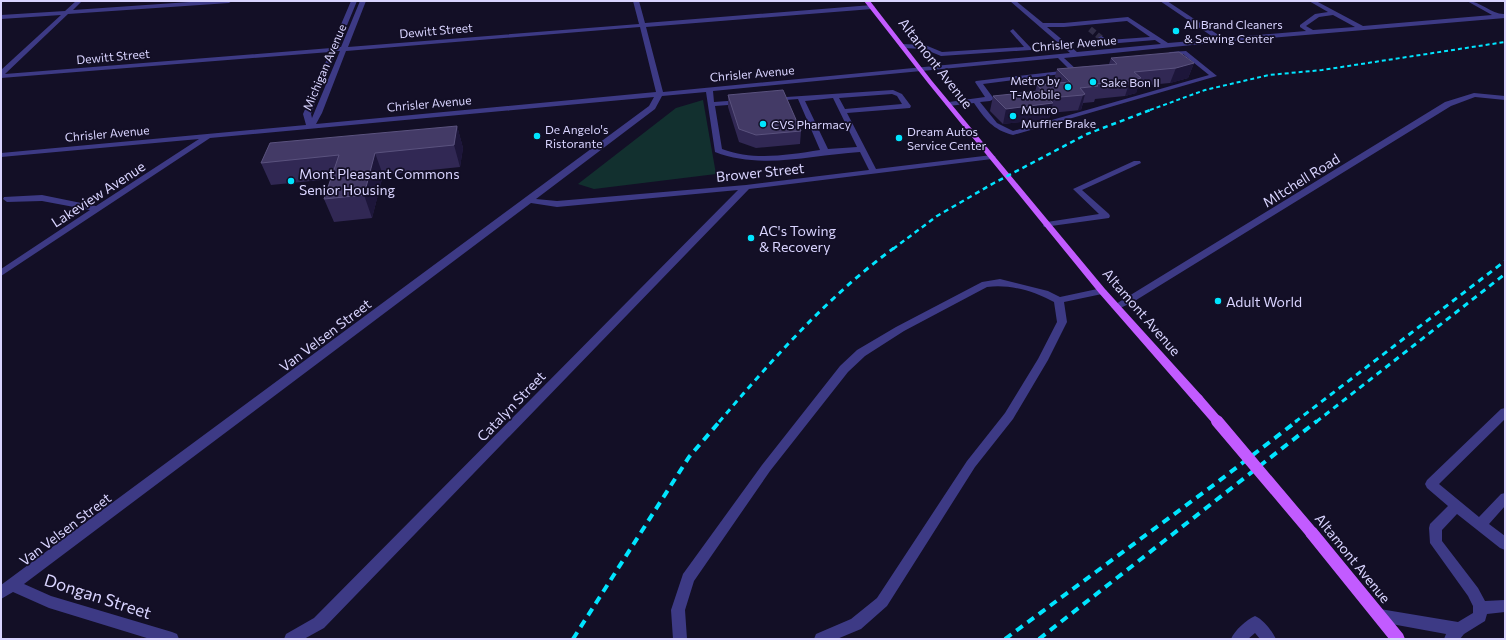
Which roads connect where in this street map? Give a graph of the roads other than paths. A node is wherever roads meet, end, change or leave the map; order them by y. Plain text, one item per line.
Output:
1 (78, 1) edge
2 (229, 1) edge
3 (354, 1) edge
4 (363, 1) edge
5 (636, 1) edge
6 (867, 1) edge
7 (1013, 1) edge
8 (1163, 1) edge
9 (1312, 1) edge
10 (1470, 1) edge
11 (872, 7) junction
12 (67, 12) junction
13 (1335, 13) junction
14 (1502, 16) edge
15 (1, 17) edge
16 (642, 25) junction
17 (1042, 25) junction
18 (1090, 29) dead end
19 (1364, 29) junction
20 (1013, 31) dead end
21 (1313, 33) junction
22 (1153, 36) junction
23 (1101, 38) tunnel mouth
24 (1222, 40) junction
25 (902, 46) junction
26 (1168, 46) junction
27 (1158, 47) junction
28 (333, 49) junction
29 (344, 49) junction
30 (1029, 49) junction
31 (1166, 54) junction
32 (1076, 55) junction
33 (1060, 57) junction
34 (1039, 59) junction
35 (1174, 60) edge
36 (1079, 67) edge
37 (1071, 68) junction
38 (920, 70) junction
39 (1, 75) edge
40 (794, 81) junction
41 (709, 89) junction
42 (660, 93) junction
43 (835, 96) junction
44 (801, 98) junction
45 (1505, 98) edge
46 (764, 100) edge
47 (975, 100) junction
48 (749, 101) edge
49 (712, 104) junction
50 (949, 104) junction
51 (843, 111) junction
52 (310, 127) junction
53 (209, 136) junction
54 (862, 149) junction
55 (825, 152) junction
56 (1, 155) edge
57 (992, 158) junction
58 (1137, 163) dead end
59 (874, 172) junction
60 (746, 187) junction
61 (7, 199) dead end
62 (529, 200) junction
63 (98, 209) junction
64 (1047, 225) junction
65 (1, 273) edge
66 (1102, 291) junction
67 (1059, 300) junction
68 (1116, 307) junction
69 (1505, 412) edge
70 (1505, 498) edge
71 (1456, 506) junction
72 (1480, 525) junction
73 (1505, 544) edge
74 (13, 585) junction
75 (1, 593) edge
76 (1505, 606) edge
77 (1480, 608) junction
78 (1380, 616) junction
79 (1455, 634) edge
80 (172, 639) edge
81 (291, 639) edge
82 (680, 639) edge
83 (821, 639) edge
84 (1238, 639) edge
85 (1269, 639) edge
86 (1398, 639) edge

1 - 12 street
2 - 12 street
3 - 28 street, Michigan Avenue
4 - 29 street, Michigan Avenue
5 - 16 street
6 - 11 main road, Altamont Avenue
7 - 17 street
8 - 24 street
9 - 13 street
10 - 14 street
11 - 16 street, Dewitt Street
11 - 25 main road, Altamont Avenue
12 - 15 street
12 - 39 street
13 - 19 street
13 - 21 street
14 - 19 street, Chrisler Avenue
16 - 29 street, Dewitt Street
16 - 42 street
17 - 22 street
17 - 32 street
18 - 22 street
19 - 21 street, Chrisler Avenue
20 - 30 street
21 - 24 street, Chrisler Avenue
22 - 23 street
22 - 26 street
24 - 26 street, Chrisler Avenue
25 - 30 street
25 - 38 main road, Altamont Avenue
26 - 27 street, Chrisler Avenue
27 - 31 street
27 - 32 street, Chrisler Avenue
28 - 29 street, Dewitt Street
28 - 39 street, Dewitt Street
28 - 52 street, Michigan Avenue
29 - 52 street, Michigan Avenue
30 - 34 street
31 - 35 street
31 - 47 street
32 - 33 street, Chrisler Avenue
33 - 34 street, Chrisler Avenue
33 - 37 street
34 - 38 street, Chrisler Avenue
36 - 37 street
37 - 47 street
38 - 40 street, Chrisler Avenue
38 - 50 main road, Altamont Avenue
40 - 41 street, Chrisler Avenue
40 - 44 street
41 - 42 street, Chrisler Avenue
41 - 49 street
42 - 52 street, Chrisler Avenue
42 - 62 street, Van Velsen Street
43 - 44 street
43 - 51 street
43 - 51 street
44 - 46 street
44 - 55 street
45 - 68 street, MItchell Road
47 - 50 street
48 - 49 street
49 - 55 street
50 - 57 main road, Altamont Avenue
51 - 54 street
52 - 53 street, Chrisler Avenue
53 - 56 street, Chrisler Avenue
53 - 63 street, Lakeview Avenue
54 - 55 street
54 - 59 street
57 - 59 street, Brower Street
57 - 64 main road, Altamont Avenue
58 - 64 street
59 - 60 street, Brower Street
60 - 62 street, Brower Street
60 - 81 street, Catalyn Street
61 - 63 street
62 - 74 street, Van Velsen Street
63 - 65 street, Lakeview Avenue
64 - 66 main road, Altamont Avenue
66 - 67 street
66 - 68 main road, Altamont Avenue
67 - 82 street
67 - 83 street
68 - 78 main road, Altamont Avenue, bridge
69 - 71 street
70 - 72 street
71 - 72 street
71 - 77 street
72 - 73 street
74 - 75 street, Van Velsen Street
74 - 80 street, Dongan Street
76 - 77 street
77 - 79 street
78 - 79 street
78 - 86 main road, Altamont Avenue
84 - 85 street

